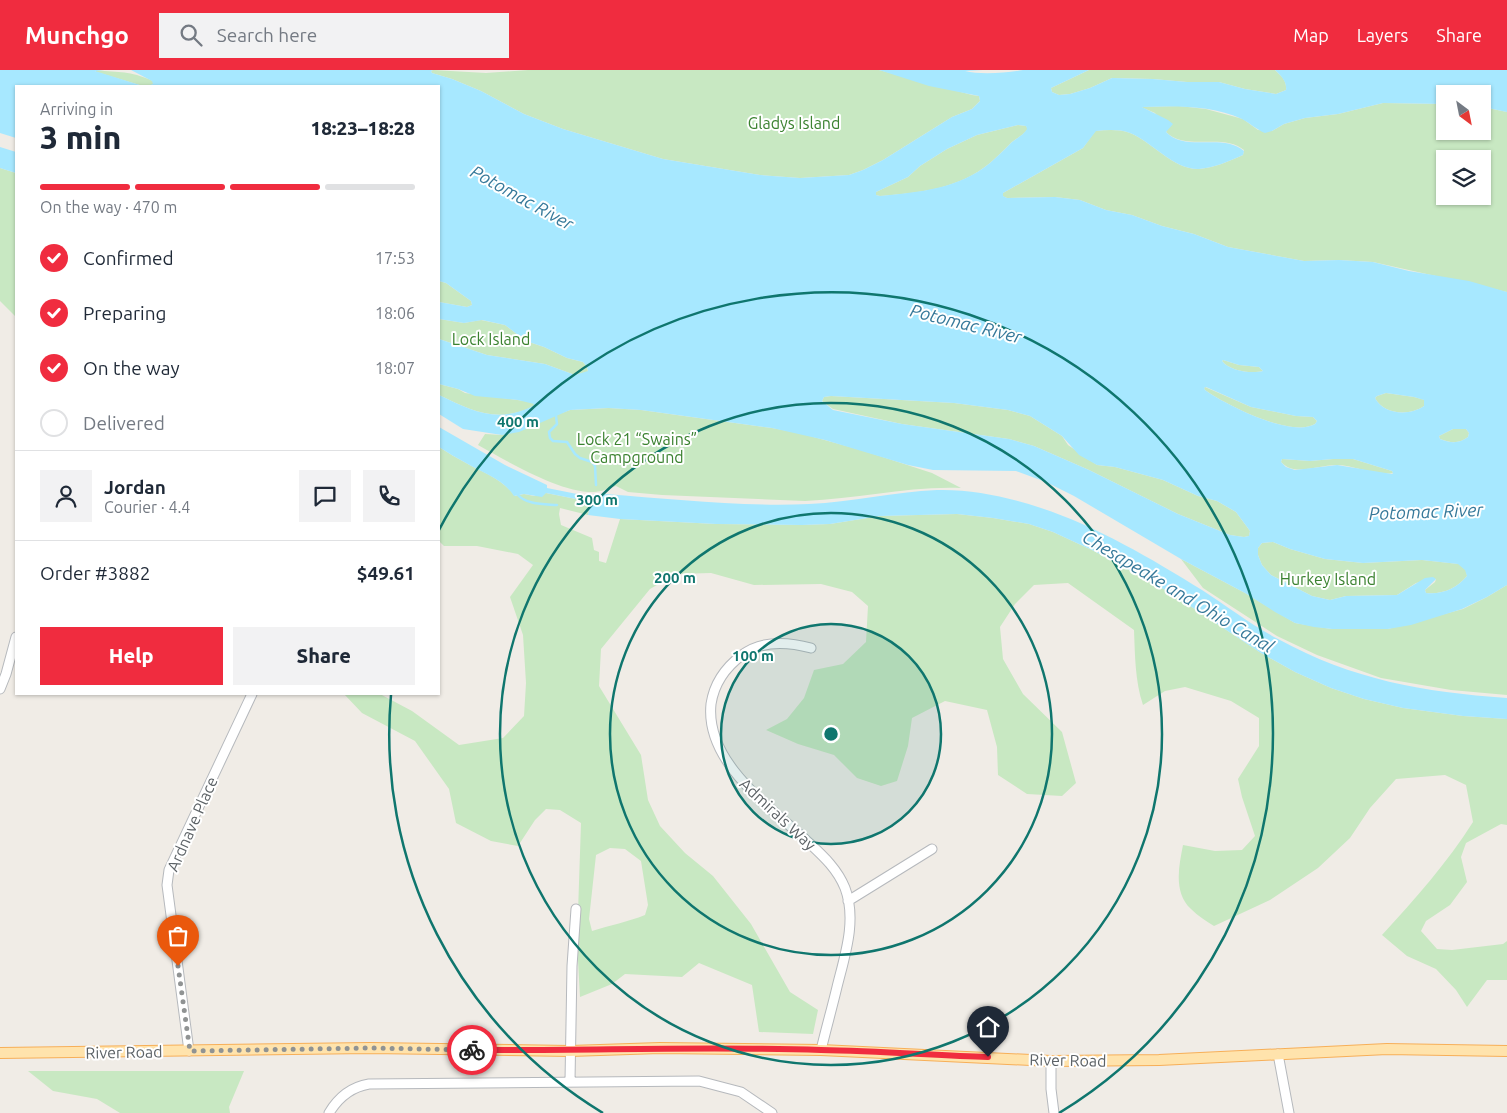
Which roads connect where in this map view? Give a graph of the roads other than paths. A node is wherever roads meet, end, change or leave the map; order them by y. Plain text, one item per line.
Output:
1 (15, 642) edge
2 (811, 648) dead end
3 (0, 689) edge
4 (252, 695) edge
5 (932, 849) dead end
6 (848, 901) junction
7 (576, 909) dead end
8 (821, 1050) junction
9 (190, 1051) junction
10 (570, 1051) junction
11 (1507, 1051) edge
12 (0, 1053) edge
13 (1278, 1054) junction
14 (1051, 1061) junction
15 (570, 1081) junction
16 (329, 1113) edge
17 (772, 1113) edge
18 (1054, 1113) edge
19 (1289, 1113) edge

1 - 3 street
2 - 6 street, Admirals Way
4 - 9 street, Ardnave Place
5 - 6 street
6 - 8 street, Admirals Way
7 - 10 street
8 - 10 main road, River Road
8 - 14 main road, River Road
9 - 10 main road, River Road
9 - 12 main road, River Road
10 - 15 street
11 - 13 main road, River Road
13 - 14 main road, River Road
13 - 19 street
14 - 18 street
15 - 16 street
15 - 17 street

